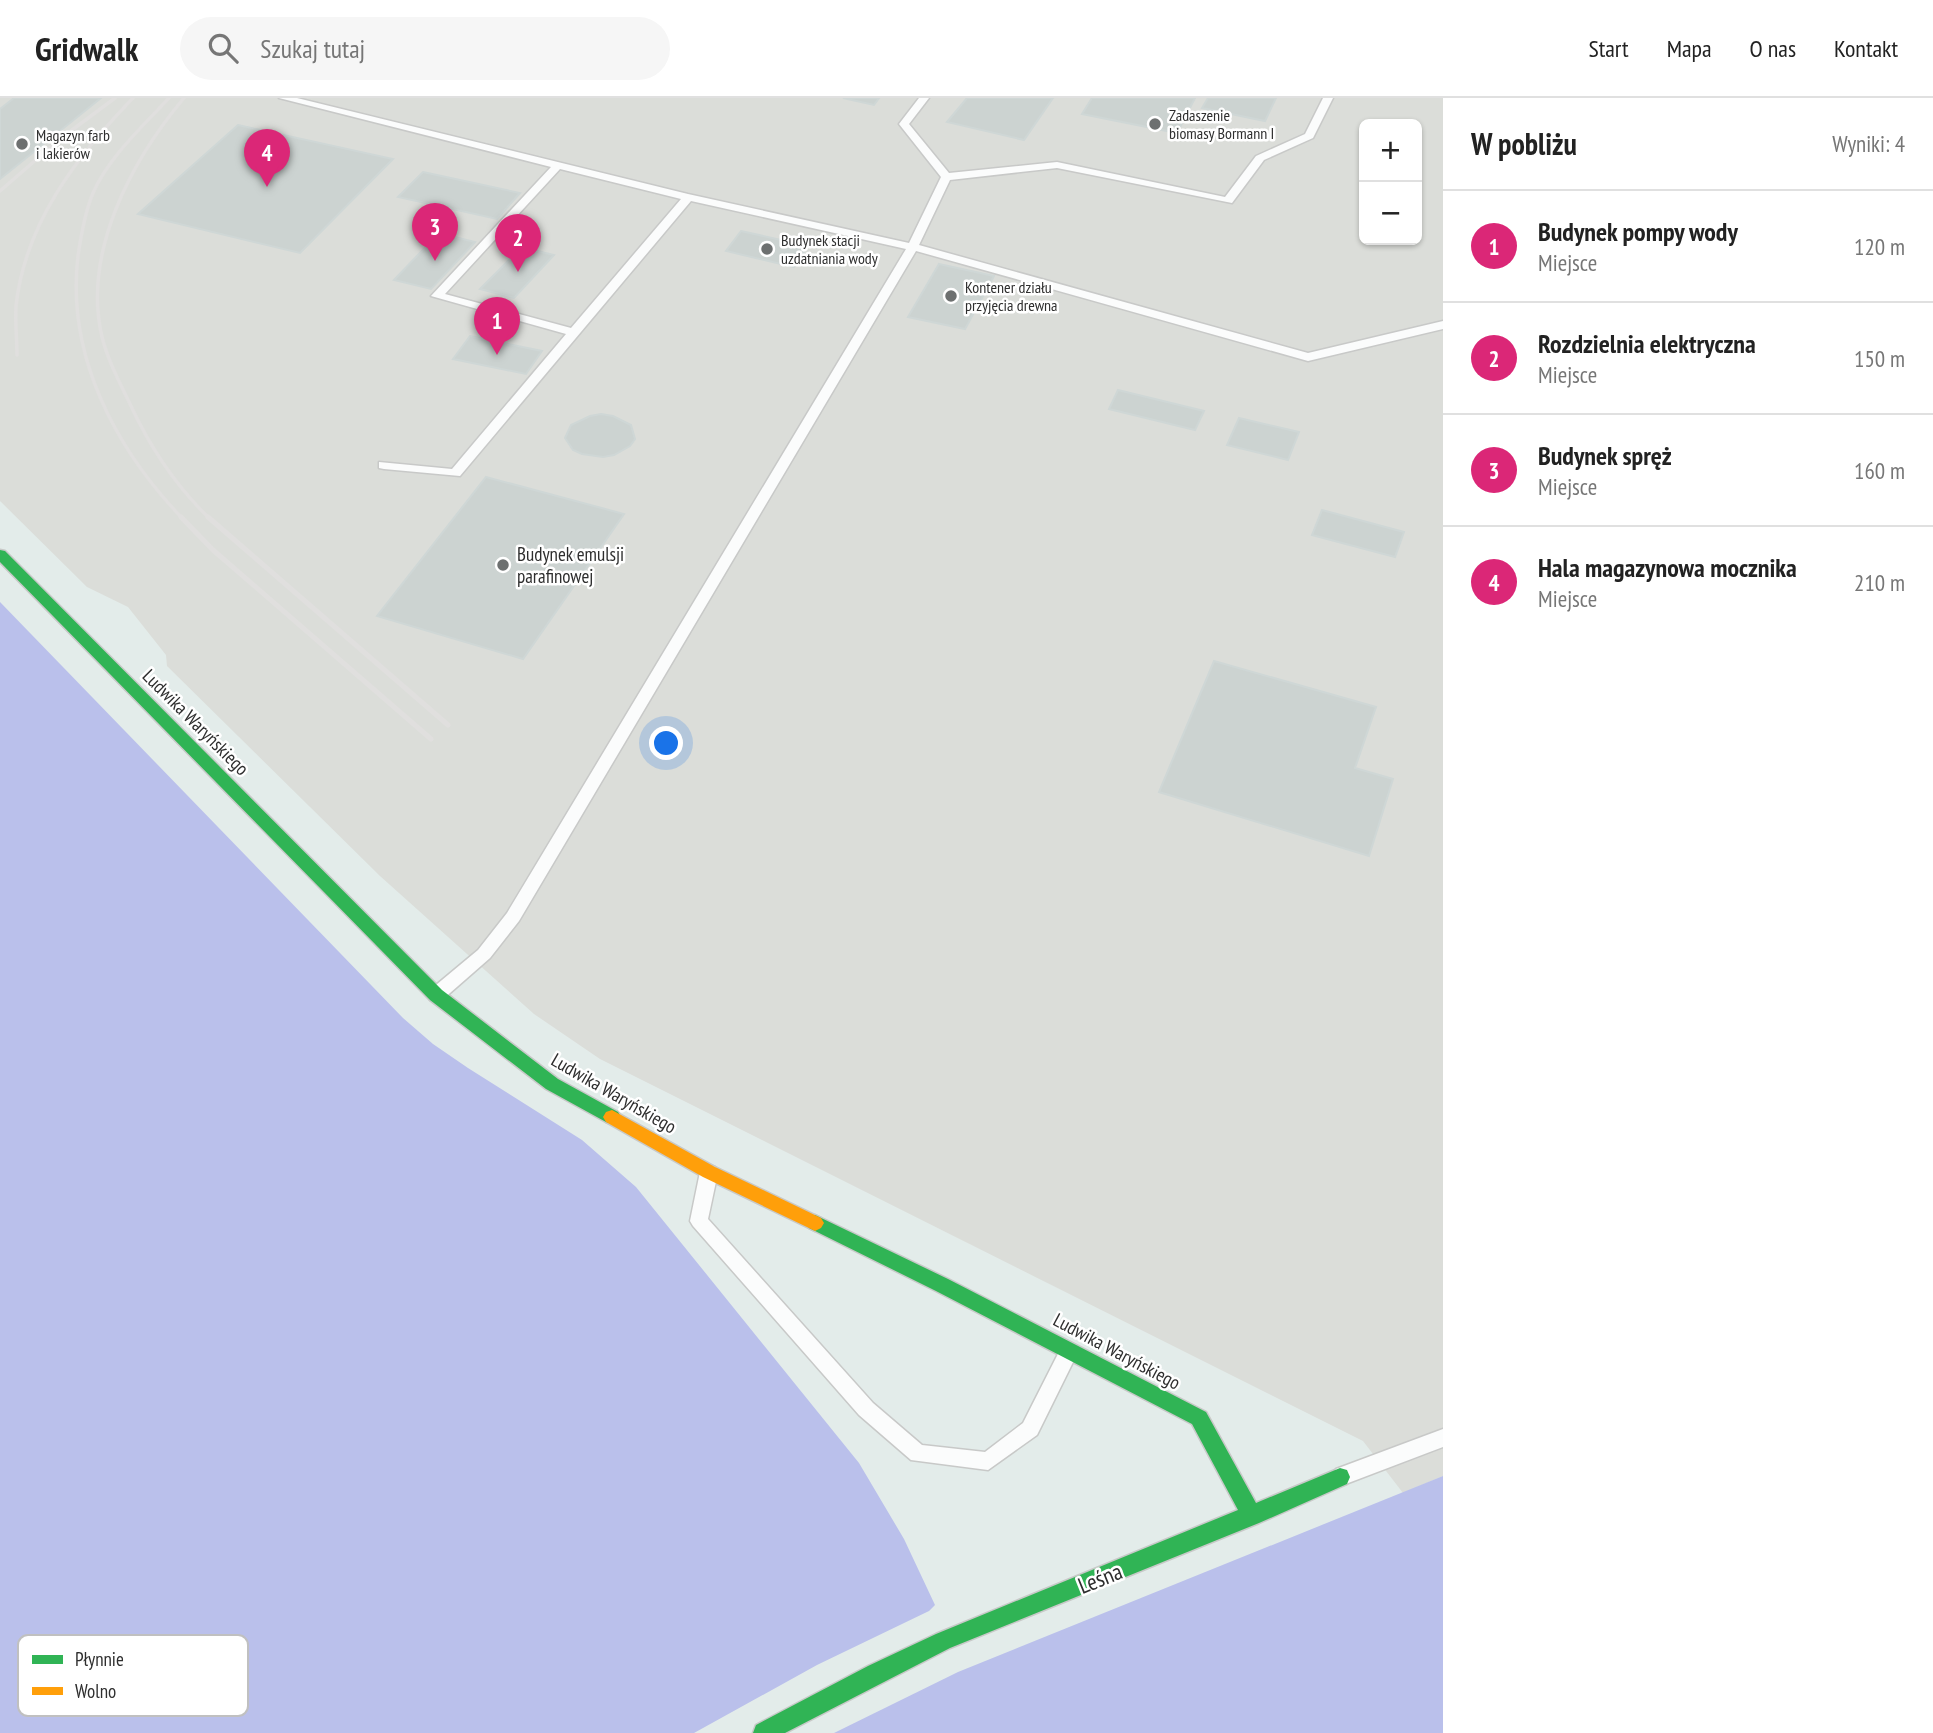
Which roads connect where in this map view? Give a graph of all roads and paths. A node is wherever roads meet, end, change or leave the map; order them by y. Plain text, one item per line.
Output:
1 (284, 98) edge
2 (924, 98) edge
3 (1328, 98) edge
4 (558, 165) junction
5 (946, 177) junction
6 (688, 197) junction
7 (913, 247) junction
8 (1443, 325) edge
9 (574, 332) junction
10 (384, 466) dead end
11 (0, 554) edge
12 (436, 995) junction
13 (709, 1172) junction
14 (1070, 1349) junction
15 (1443, 1438) edge
16 (1340, 1477) joint
17 (1252, 1516) junction
18 (764, 1733) edge

1 - 4 lane
2 - 5 lane
3 - 5 lane
4 - 6 lane
4 - 9 lane
5 - 7 lane
6 - 7 lane
6 - 9 lane
7 - 8 lane
7 - 12 lane
9 - 10 lane
11 - 12 street, Ludwika Waryńskiego
12 - 13 street, Ludwika Waryńskiego
13 - 14 street, Ludwika Waryńskiego
13 - 14 lane
14 - 17 street, Ludwika Waryńskiego
15 - 16 lane, Leśna
16 - 17 street, Leśna
17 - 18 street, Leśna

